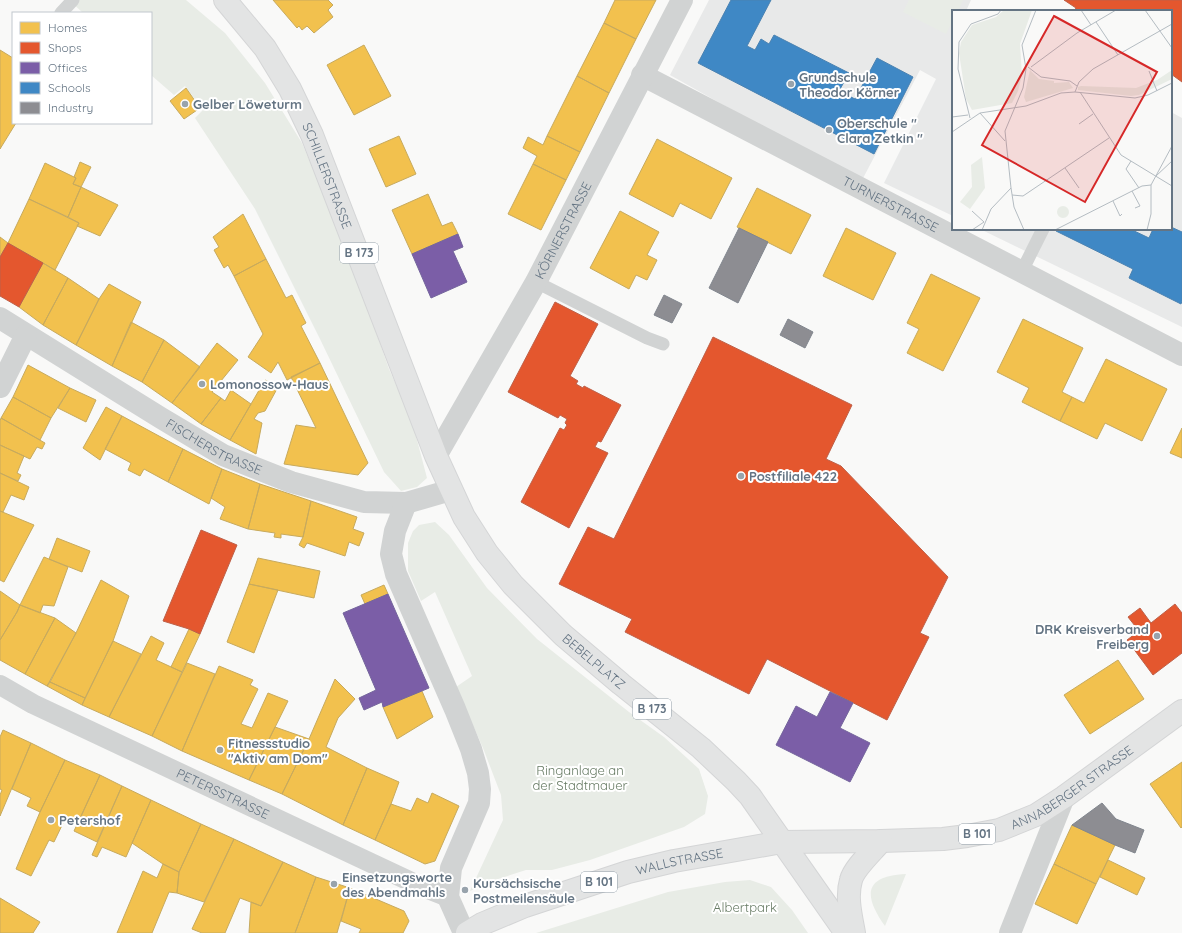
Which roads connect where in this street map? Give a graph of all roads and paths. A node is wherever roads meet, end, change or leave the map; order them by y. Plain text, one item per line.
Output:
1 (73, 0) edge
2 (224, 0) edge
3 (682, 0) edge
4 (62, 12) edge
5 (642, 75) junction
6 (1042, 230) edge
7 (1022, 271) junction
8 (536, 282) junction
9 (0, 318) edge
10 (26, 335) junction
11 (663, 344) dead end
12 (1182, 355) edge
13 (0, 387) edge
14 (436, 456) junction
15 (451, 490) junction
16 (406, 503) junction
17 (0, 685) edge
18 (1182, 711) edge
19 (1064, 797) junction
20 (881, 841) junction
21 (782, 842) junction
22 (448, 897) junction
23 (465, 933) edge
24 (846, 933) edge
25 (854, 933) edge
26 (1010, 933) edge

1 - 4 lane
2 - 14 main road, SCHILLERSTRASSE / B 173
3 - 5 street, KÖRNERSTRASSE
5 - 7 street, TURNERSTRASSE
5 - 8 street, KÖRNERSTRASSE
6 - 7 lane
7 - 12 street, TURNERSTRASSE
8 - 11 lane
8 - 14 street, KÖRNERSTRASSE
9 - 10 street, FISCHERSTRASSE
10 - 13 street
10 - 16 street, FISCHERSTRASSE
14 - 15 main road, BEBELPLATZ / B 173
15 - 16 street, FISCHERSTRASSE
15 - 21 main road, BEBELPLATZ / B 173
16 - 22 street
17 - 22 street, PETERSSTRASSE
18 - 19 main road, ANNABERGER STRASSE / B 101
19 - 20 main road, ANNABERGER STRASSE / B 101
19 - 26 street
20 - 21 main road, ANNABERGER STRASSE / B 101
20 - 25 main road
21 - 23 main road, WALLSTRASSE / B 101
21 - 24 main road, B 173
22 - 23 street

